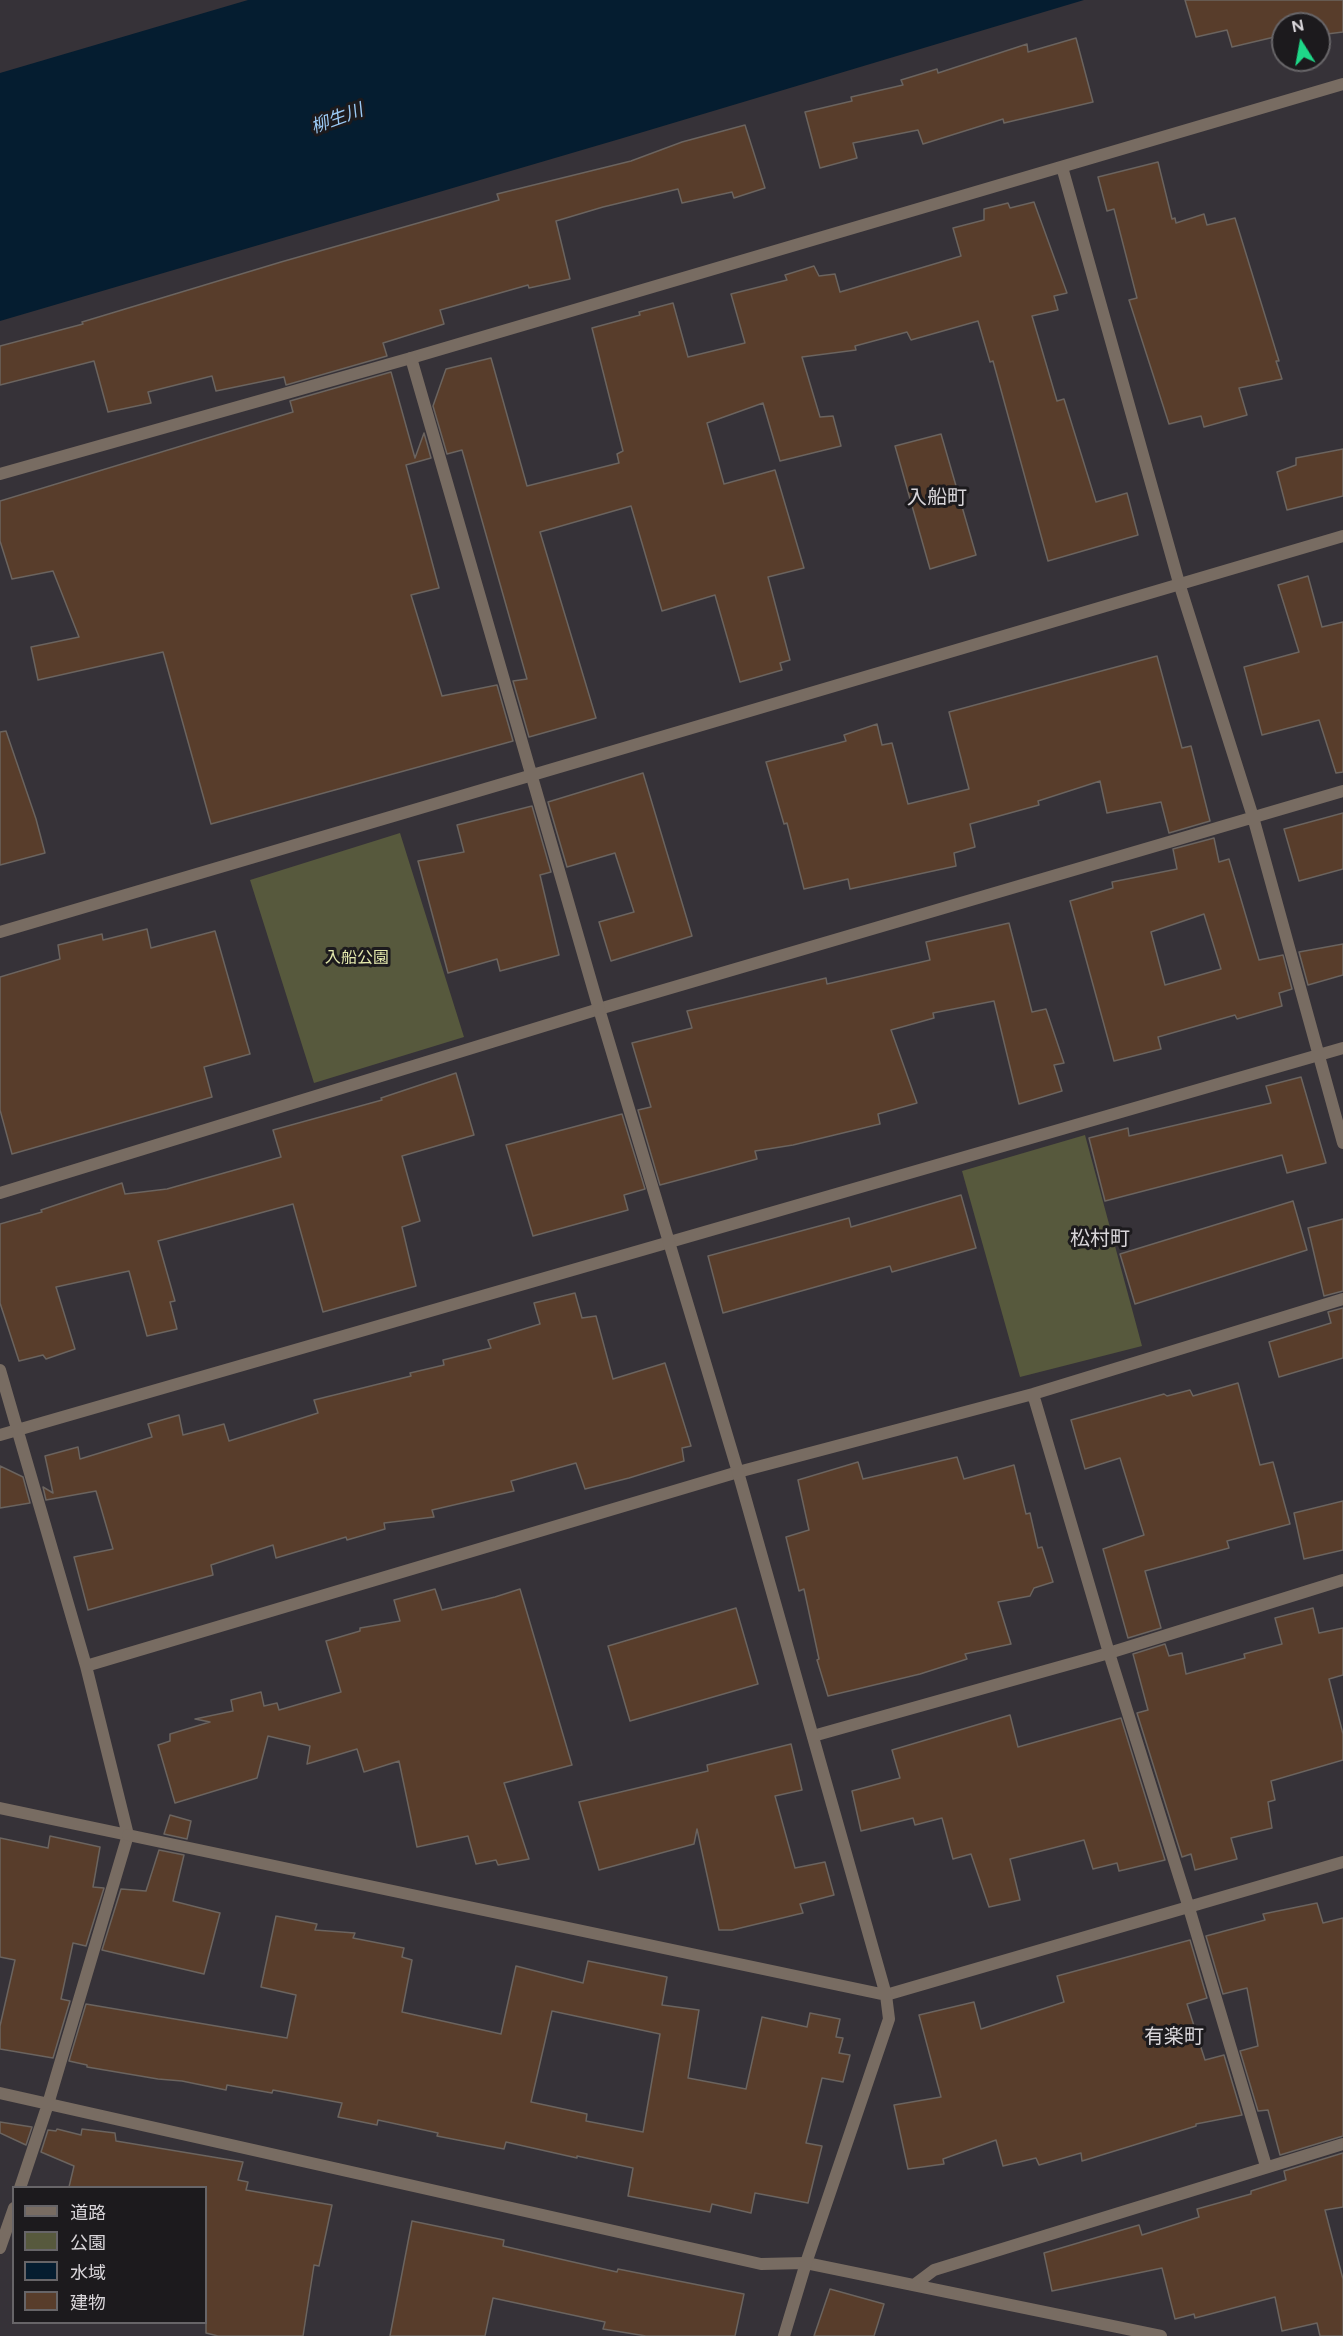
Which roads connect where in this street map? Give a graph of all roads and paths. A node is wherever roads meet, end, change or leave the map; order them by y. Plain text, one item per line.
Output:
1 (1343, 84) edge
2 (1062, 166) junction
3 (411, 358) junction
4 (0, 474) edge
5 (1343, 536) edge
6 (1179, 583) junction
7 (531, 774) junction
8 (1343, 791) edge
9 (1253, 817) junction
10 (0, 932) edge
11 (598, 1009) junction
12 (1343, 1048) edge
13 (1317, 1056) junction
14 (1343, 1143) edge
15 (0, 1193) edge
16 (670, 1243) junction
17 (1343, 1299) edge
18 (0, 1371) edge
19 (1033, 1394) junction
20 (17, 1430) junction
21 (0, 1436) edge
22 (738, 1472) junction
23 (1343, 1580) edge
24 (1109, 1653) junction
25 (86, 1666) junction
26 (813, 1736) junction
27 (0, 1808) edge
28 (128, 1835) junction
29 (1343, 1862) edge
30 (1189, 1908) junction
31 (886, 1995) junction
32 (0, 2093) edge
33 (48, 2104) junction
34 (1343, 2144) edge
35 (1266, 2166) junction
36 (20, 2186) edge
37 (12, 2214) edge
38 (0, 2248) edge
39 (806, 2263) junction
40 (914, 2285) junction
41 (784, 2336) edge
42 (1161, 2336) edge

1 - 2 street
2 - 3 street
2 - 6 street
3 - 4 street
3 - 7 street
5 - 6 street
6 - 7 street
6 - 9 street
7 - 10 street
7 - 11 street
8 - 9 street
9 - 11 street
9 - 13 street
11 - 15 street
11 - 16 street
12 - 13 street
13 - 14 street
13 - 16 street
16 - 20 street
16 - 22 street
17 - 19 street
18 - 20 street
19 - 22 street
19 - 24 street
20 - 21 street
20 - 25 street
22 - 25 street
22 - 26 street
23 - 24 street
24 - 26 street
24 - 30 street
25 - 28 street
26 - 31 street
27 - 28 street
28 - 31 street
28 - 33 street
29 - 30 street
30 - 31 street
30 - 35 street
31 - 39 street
32 - 33 street
33 - 36 street
33 - 39 street
34 - 35 street
35 - 40 street
37 - 38 street
39 - 40 street
39 - 41 street
40 - 42 street

